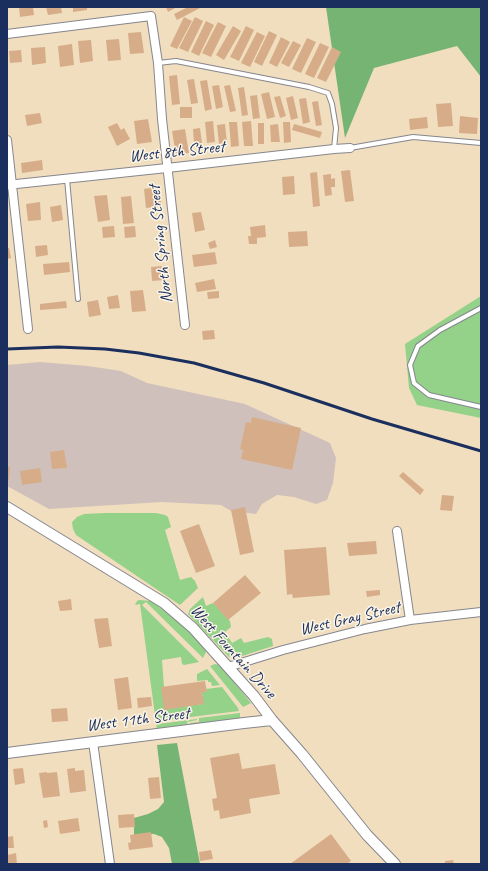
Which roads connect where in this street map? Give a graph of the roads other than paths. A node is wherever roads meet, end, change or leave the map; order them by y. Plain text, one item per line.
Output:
1 (7, 34) edge
2 (158, 63) junction
3 (7, 140) edge
4 (481, 143) edge
5 (350, 148) joint
6 (334, 149) junction
7 (168, 168) junction
8 (67, 179) junction
9 (10, 185) edge
10 (78, 299) dead end
11 (481, 308) edge
12 (184, 325) dead end
13 (28, 329) dead end
14 (481, 407) edge
15 (7, 507) edge
16 (397, 531) dead end
17 (481, 612) edge
18 (410, 620) junction
19 (228, 667) junction
20 (272, 720) junction
21 (93, 742) junction
22 (7, 753) edge
23 (110, 864) edge
24 (395, 864) edge

1 - 2 street, North Spring Street
2 - 6 lane
2 - 7 street, North Spring Street
3 - 9 street
4 - 5 lane
5 - 6 street, West 8th Street
6 - 7 street, West 8th Street
7 - 8 street, West 8th Street
7 - 12 street, North Spring Street
8 - 9 street, West 8th Street
8 - 10 lane
9 - 13 street
11 - 14 lane
15 - 19 street, West Fountain Drive
16 - 18 street
17 - 18 street, West Gray Street
18 - 19 street, West Gray Street
19 - 20 street, West Fountain Drive
20 - 21 street, West 11th Street
20 - 24 street, West Fountain Drive
21 - 22 street, West 11th Street
21 - 23 street

